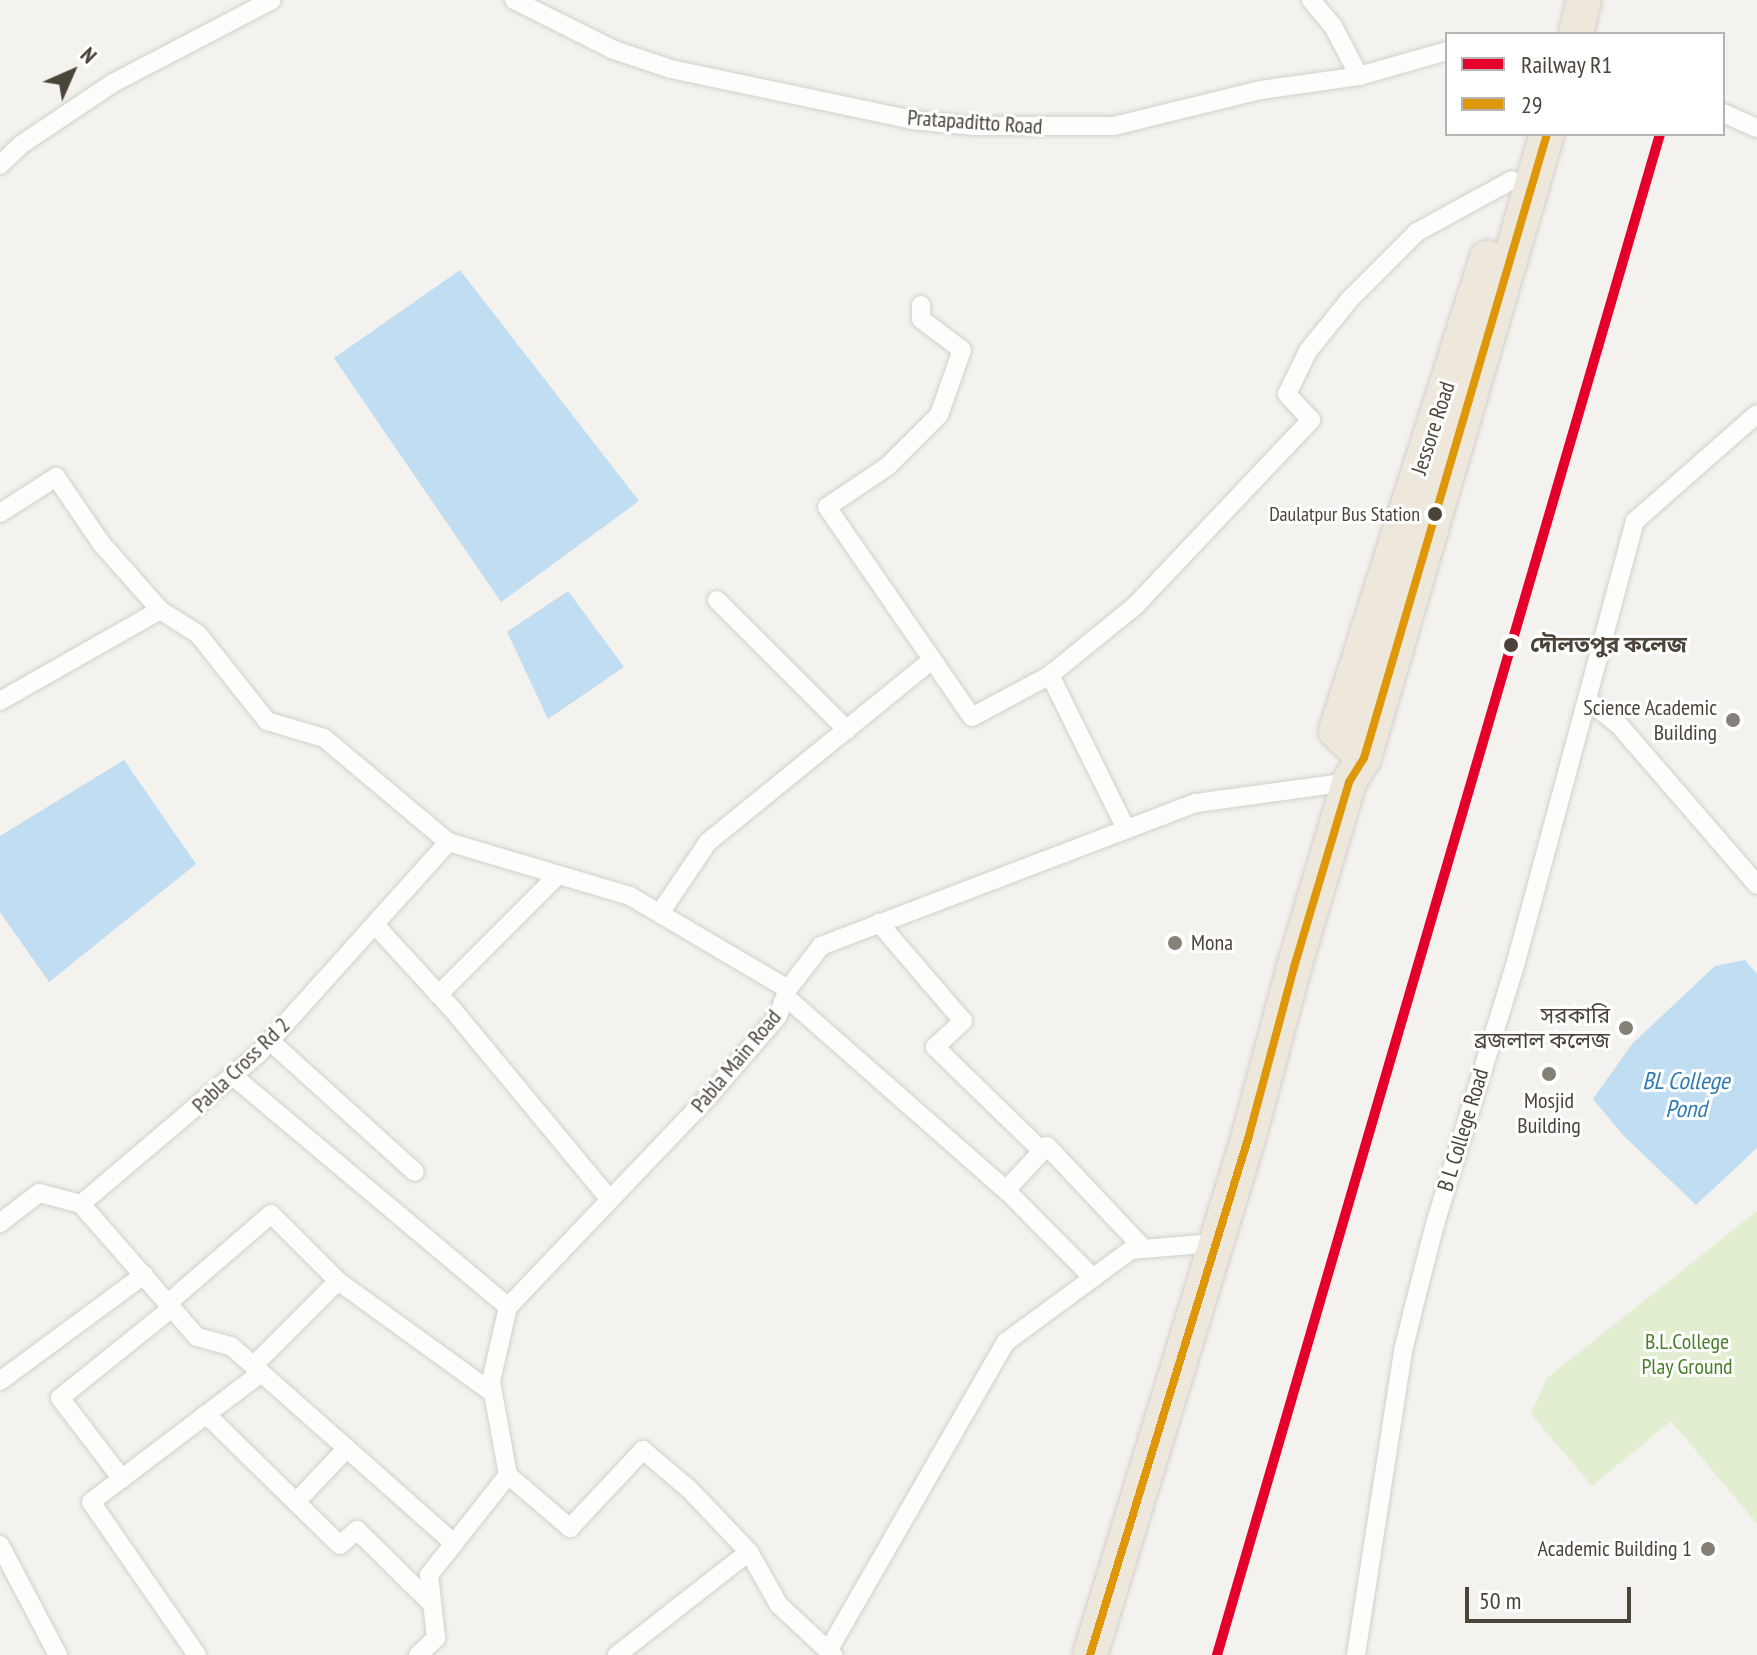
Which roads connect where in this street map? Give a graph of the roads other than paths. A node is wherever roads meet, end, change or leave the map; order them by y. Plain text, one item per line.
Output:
1 (272, 0) edge
2 (514, 0) edge
3 (1311, 0) edge
4 (1564, 0) edge
5 (1584, 0) edge
6 (1557, 32) edge
7 (1576, 32) edge
8 (1445, 52) edge
9 (1359, 76) junction
10 (1725, 114) edge
11 (1757, 128) edge
12 (1526, 136) edge
13 (1546, 136) edge
14 (0, 165) edge
15 (1512, 180) junction
16 (921, 305) dead end
17 (1757, 414) edge
18 (0, 513) edge
19 (717, 600) dead end
20 (160, 610) junction
21 (932, 660) junction
22 (1050, 675) junction
23 (0, 701) edge
24 (1589, 701) junction
25 (847, 730) junction
26 (1356, 770) junction
27 (1126, 829) junction
28 (448, 842) junction
29 (558, 875) junction
30 (1757, 885) edge
31 (660, 913) junction
32 (879, 923) junction
33 (376, 926) junction
34 (787, 993) junction
35 (438, 995) junction
36 (270, 1041) junction
37 (233, 1076) junction
38 (1042, 1151) junction
39 (415, 1172) dead end
40 (1006, 1190) junction
41 (610, 1200) junction
42 (81, 1204) junction
43 (0, 1223) edge
44 (1215, 1243) junction
45 (1143, 1248) junction
46 (144, 1275) junction
47 (1093, 1278) junction
48 (338, 1281) junction
49 (170, 1305) junction
50 (508, 1307) junction
51 (257, 1369) junction
52 (0, 1381) edge
53 (493, 1393) junction
54 (206, 1414) junction
55 (347, 1448) junction
56 (508, 1475) junction
57 (122, 1479) junction
58 (296, 1502) junction
59 (454, 1543) junction
60 (0, 1545) edge
61 (749, 1552) junction
62 (432, 1604) junction
63 (830, 1653) edge
64 (58, 1655) edge
65 (197, 1655) edge
66 (418, 1655) edge
67 (617, 1655) edge
68 (1090, 1655) edge
69 (1356, 1655) edge

1 - 14 street
2 - 9 street, Pratapaditto Road
3 - 9 street
4 - 6 highway
5 - 7 highway
8 - 9 street, Pratapaditto Road
10 - 11 street
12 - 15 highway, Jessore Road
13 - 26 highway, Jessore Road
15 - 22 street
15 - 26 highway, Jessore Road
16 - 21 street
17 - 24 street, B L College Road
18 - 20 street
19 - 25 street
20 - 23 street
20 - 28 street
21 - 22 street
21 - 25 street
22 - 27 street
24 - 30 street
24 - 69 street, B L College Road
25 - 31 street
26 - 27 street, Pabla Main Road
26 - 44 highway, Jessore Road
27 - 32 street, Pabla Main Road
28 - 29 street
28 - 33 street, Pabla Cross Rd 2
29 - 31 street
29 - 35 street
31 - 34 street
32 - 34 street, Pabla Main Road
32 - 38 street
33 - 35 street
33 - 36 street, Pabla Cross Rd 2
34 - 40 street
34 - 41 street, Pabla Main Road
35 - 41 street
36 - 37 street, Pabla Cross Rd 2
36 - 39 street
37 - 42 street, Pabla Cross Rd 2
37 - 50 street
38 - 40 street
38 - 45 street
40 - 47 street
41 - 50 street, Pabla Main Road
42 - 43 street
42 - 46 street
44 - 45 street
44 - 68 highway, Jessore Road
45 - 47 street
46 - 49 street
46 - 52 street
47 - 63 street
48 - 49 street
48 - 51 street
48 - 53 street
49 - 51 street
49 - 57 street
50 - 53 street
51 - 54 street
51 - 55 street
53 - 56 street
54 - 57 street
54 - 58 street
55 - 58 street
55 - 59 street
56 - 59 street
56 - 61 street
57 - 65 street
58 - 62 street
59 - 62 street
60 - 64 street
61 - 63 street
61 - 67 street
62 - 66 street

